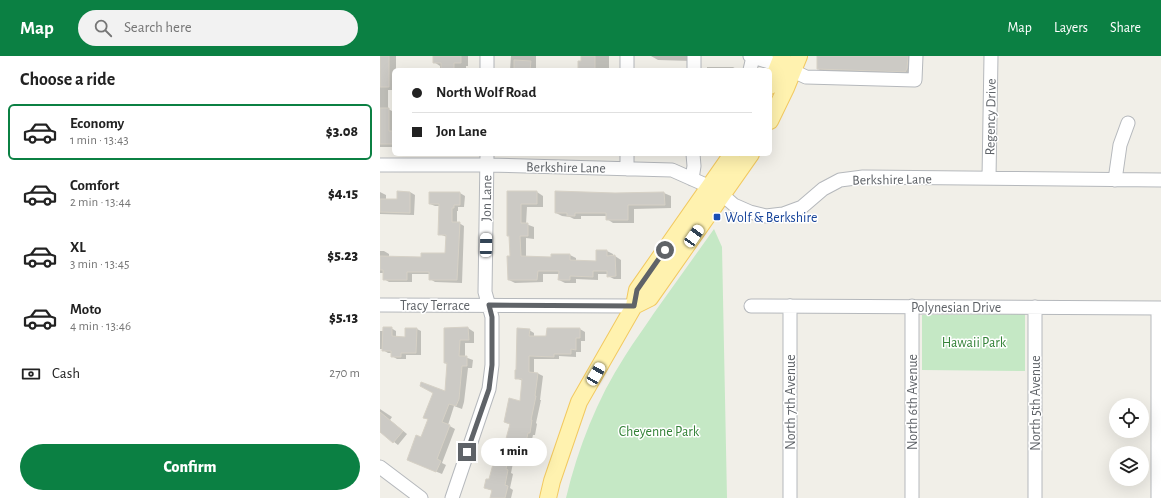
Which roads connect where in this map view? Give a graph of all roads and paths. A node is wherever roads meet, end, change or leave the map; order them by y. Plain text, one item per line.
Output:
1 (487, 56) edge
2 (627, 56) edge
3 (694, 56) edge
4 (798, 56) edge
5 (916, 56) edge
6 (991, 56) edge
7 (751, 57) edge
8 (785, 64) edge
9 (487, 68) edge
10 (627, 68) edge
11 (694, 68) edge
12 (750, 68) edge
13 (772, 83) edge
14 (772, 113) edge
15 (1128, 123) dead end
16 (627, 156) edge
17 (694, 156) edge
18 (731, 156) edge
19 (749, 156) edge
20 (487, 160) edge
21 (380, 165) edge
22 (627, 169) junction
23 (989, 178) junction
24 (692, 179) junction
25 (1115, 180) junction
26 (1161, 180) edge
27 (716, 191) junction
28 (380, 305) edge
29 (489, 305) junction
30 (634, 306) junction
31 (751, 306) dead end
32 (790, 306) junction
33 (912, 306) junction
34 (1034, 307) junction
35 (1159, 308) edge
36 (380, 467) edge
37 (421, 498) edge
38 (452, 498) edge
39 (548, 498) edge
40 (790, 498) edge
41 (912, 498) edge
42 (1035, 498) edge
43 (1158, 498) edge

1 - 9 street
2 - 10 street
3 - 11 street
4 - 8 main road
5 - 8 street
6 - 23 street, Regency Drive
7 - 8 street
7 - 12 street
8 - 13 main road
8 - 14 main road
15 - 25 street
16 - 22 street
17 - 24 street
18 - 27 main road
19 - 27 main road
20 - 21 street, Berkshire Lane
20 - 22 street, Berkshire Lane
20 - 29 street, Jon Lane
22 - 24 street, Berkshire Lane
23 - 25 street, Berkshire Lane
23 - 27 street, Berkshire Lane
24 - 27 street, Berkshire Lane
25 - 26 street, Berkshire Lane
27 - 30 main road
28 - 29 street, Tracy Terrace
29 - 30 street, Tracy Terrace
29 - 38 street, Jon Lane
30 - 39 main road
31 - 32 street, Polynesian Drive
32 - 33 street, Polynesian Drive
32 - 40 street, North 7th Avenue
33 - 34 street, Polynesian Drive
33 - 41 street, North 6th Avenue
34 - 35 street, Polynesian Drive
34 - 42 street, North 5th Avenue
35 - 43 street
36 - 37 street

